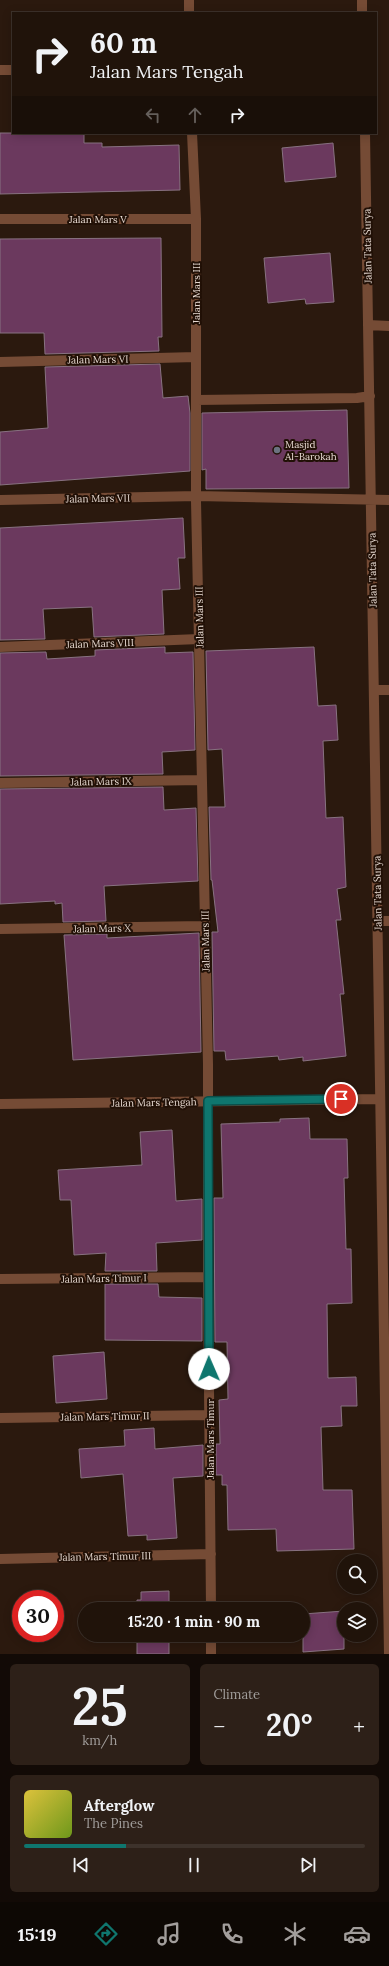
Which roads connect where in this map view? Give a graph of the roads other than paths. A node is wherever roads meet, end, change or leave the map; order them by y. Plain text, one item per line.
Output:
1 (189, 0) edge
2 (362, 0) edge
3 (189, 12) edge
4 (362, 12) edge
5 (0, 70) edge
6 (12, 70) edge
7 (192, 134) edge
8 (365, 134) edge
9 (0, 219) edge
10 (196, 219) junction
11 (368, 325) junction
12 (389, 326) edge
13 (196, 357) junction
14 (0, 362) edge
15 (370, 396) junction
16 (196, 400) junction
17 (197, 496) junction
18 (0, 500) edge
19 (371, 500) junction
20 (389, 500) edge
21 (199, 639) junction
22 (0, 647) edge
23 (374, 690) junction
24 (389, 690) edge
25 (202, 780) junction
26 (0, 783) edge
27 (378, 921) junction
28 (389, 921) edge
29 (204, 926) junction
30 (0, 929) edge
31 (380, 1099) junction
32 (208, 1101) junction
33 (0, 1104) edge
34 (385, 1157) edge
35 (386, 1263) edge
36 (208, 1277) junction
37 (0, 1279) edge
38 (210, 1415) junction
39 (0, 1418) edge
40 (211, 1554) junction
41 (0, 1559) edge
42 (211, 1602) edge
43 (211, 1642) edge
44 (212, 1654) edge
45 (389, 1654) edge

1 - 3 street
2 - 4 street
5 - 6 street
7 - 10 street, Jalan Mars III
8 - 11 street, Jalan Tata Surya
9 - 10 street, Jalan Mars V
10 - 13 street, Jalan Mars III
11 - 12 street
11 - 15 street, Jalan Tata Surya
13 - 14 street, Jalan Mars VI
13 - 16 street, Jalan Mars III
15 - 16 street
15 - 19 street, Jalan Tata Surya
16 - 17 street, Jalan Mars III
17 - 18 street, Jalan Mars VII
17 - 19 street, Jalan Mars VII
17 - 21 street, Jalan Mars III
19 - 20 street, Jalan Mars VII
19 - 23 street, Jalan Tata Surya
21 - 22 street, Jalan Mars VIII
21 - 25 street, Jalan Mars III
23 - 24 street
23 - 27 street, Jalan Tata Surya
25 - 26 street, Jalan Mars IX
25 - 29 street, Jalan Mars III
27 - 28 street
27 - 31 street, Jalan Tata Surya
29 - 30 street, Jalan Mars X
29 - 32 street, Jalan Mars III
31 - 32 street, Jalan Mars Tengah
31 - 34 street, Jalan Tata Surya
32 - 33 street, Jalan Mars Tengah
32 - 36 street, Jalan Mars Timur
34 - 35 street, Jalan Tata Surya
35 - 45 street, Jalan Tata Surya
36 - 37 street, Jalan Mars Timur I
36 - 38 street, Jalan Mars Timur
38 - 39 street, Jalan Mars Timur II
38 - 40 street, Jalan Mars Timur
40 - 41 street, Jalan Mars Timur III
40 - 42 street, Jalan Mars Timur
43 - 44 street

